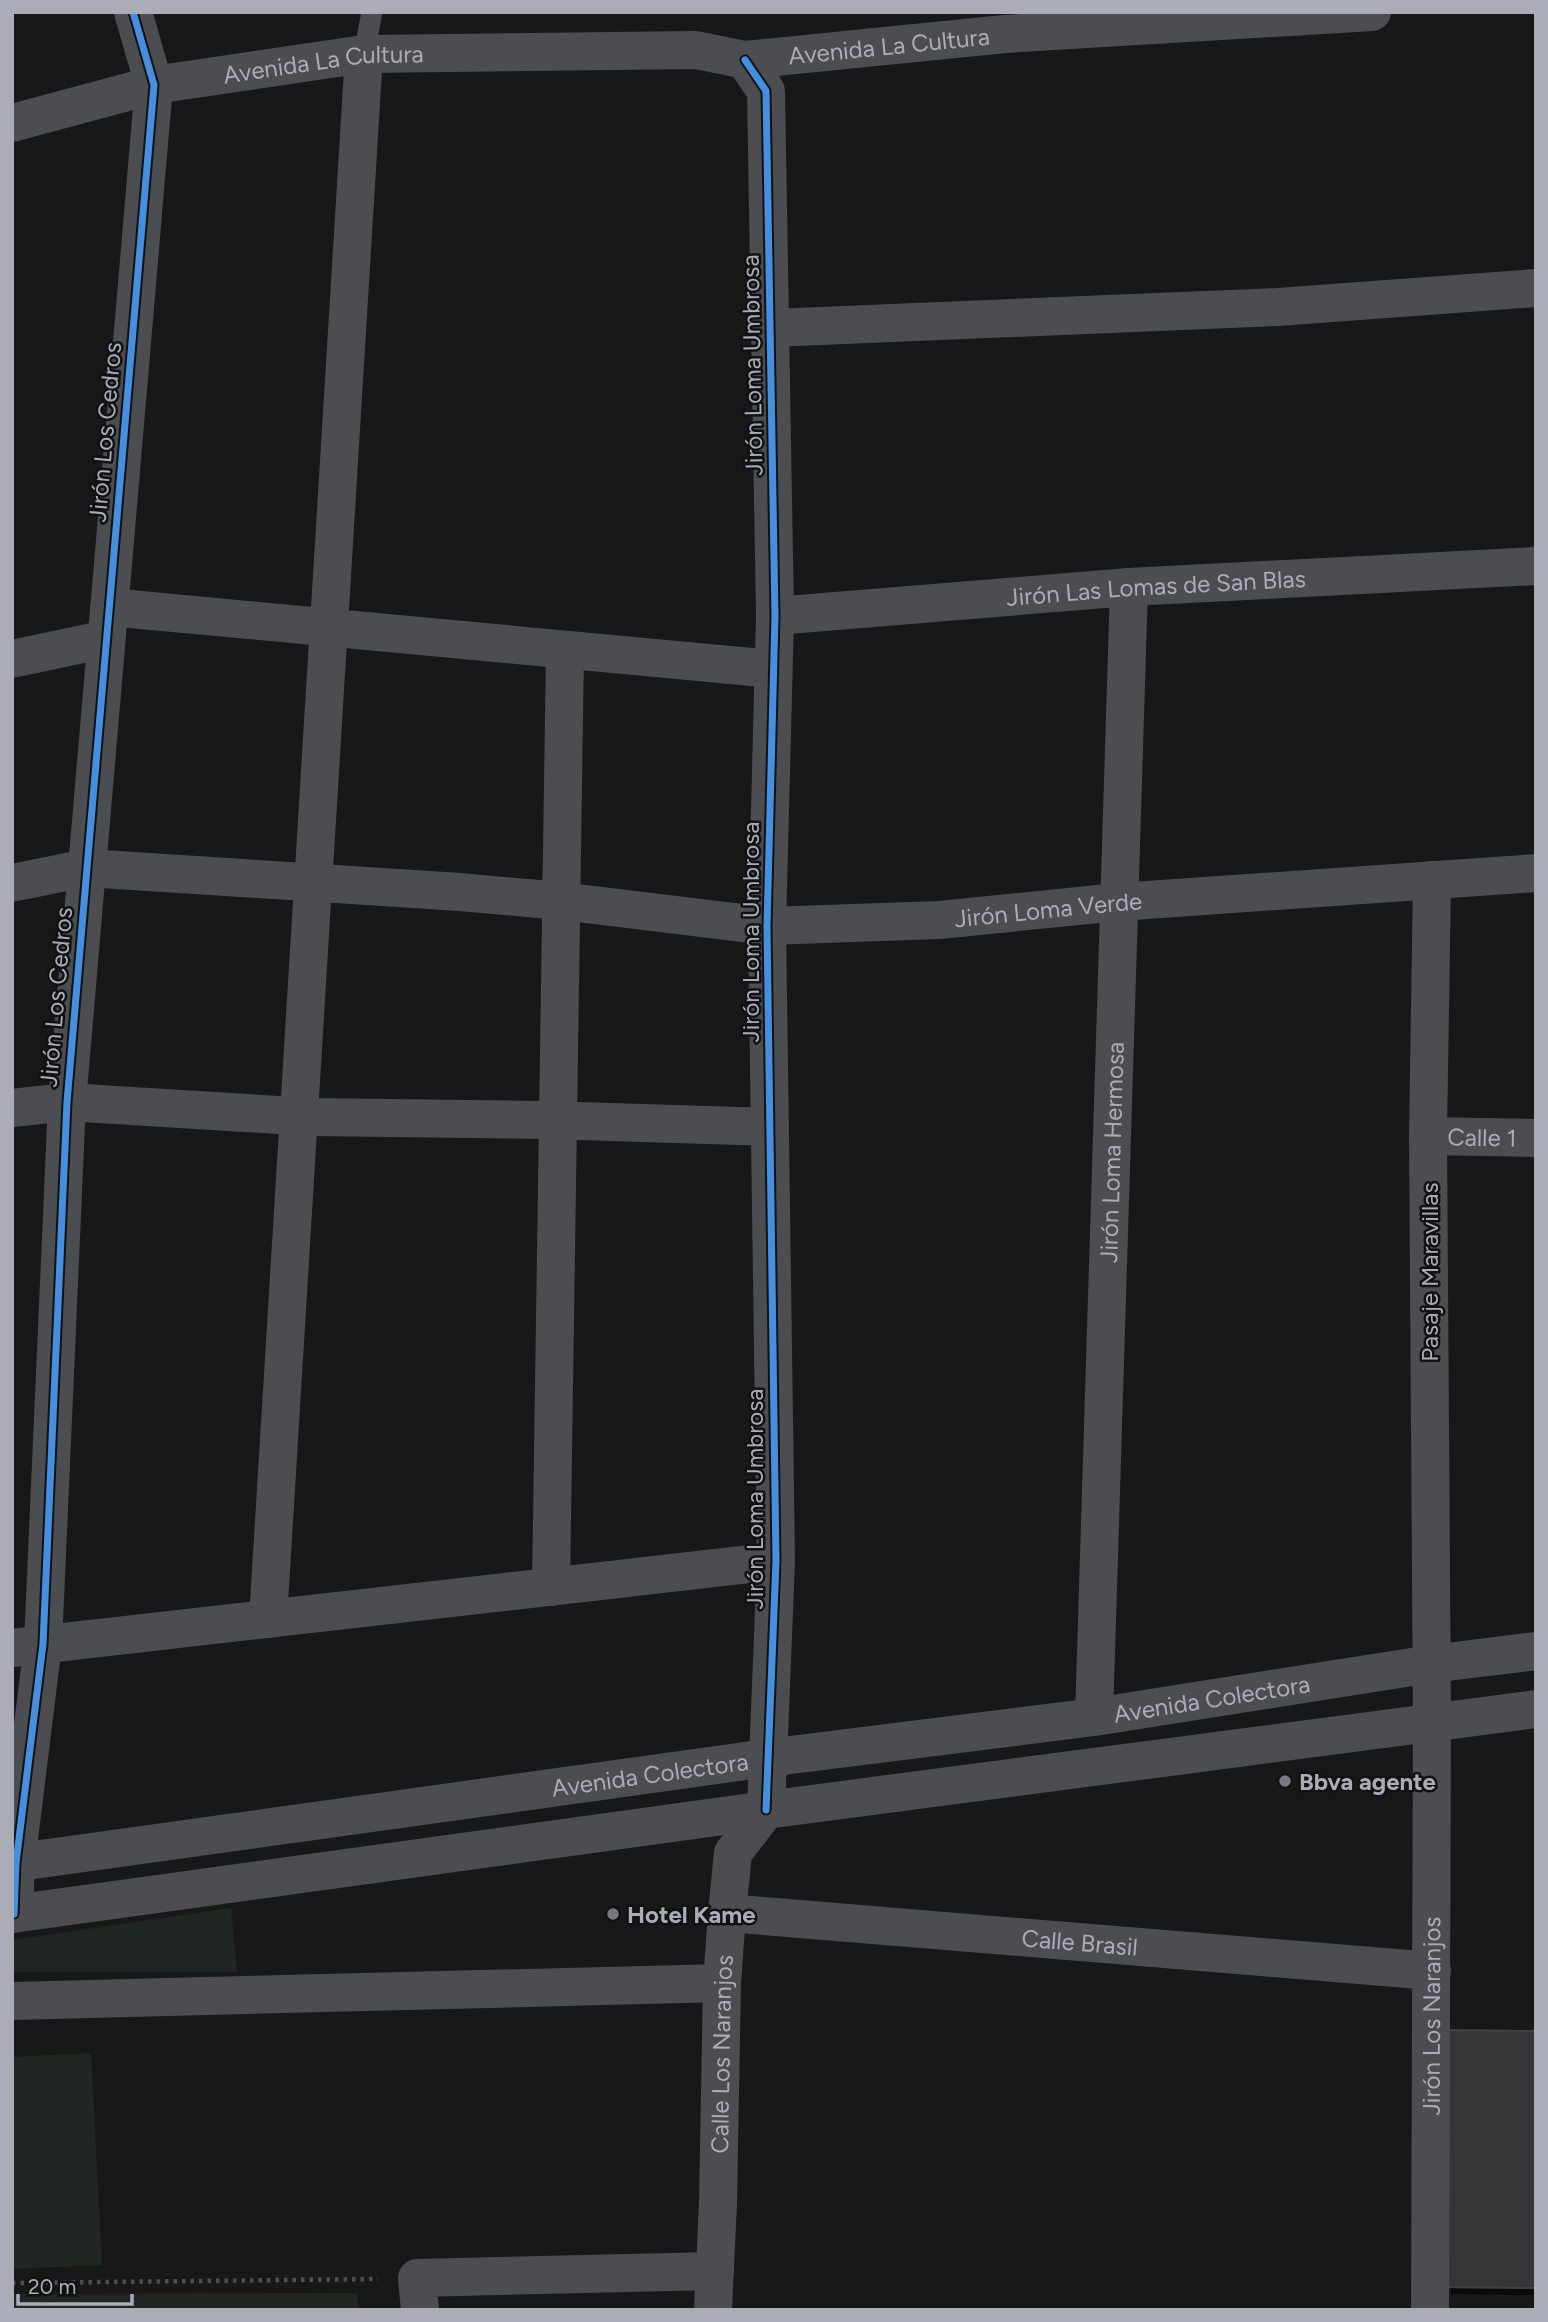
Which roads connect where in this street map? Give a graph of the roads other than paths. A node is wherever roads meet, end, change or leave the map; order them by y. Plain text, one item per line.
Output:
1 (133, 12) edge
2 (372, 12) edge
3 (1372, 12) edge
4 (364, 54) junction
5 (745, 60) junction
6 (154, 85) junction
7 (12, 123) edge
8 (1536, 288) edge
9 (772, 328) junction
10 (1536, 566) edge
11 (1129, 587) junction
12 (775, 616) junction
13 (107, 623) junction
14 (328, 628) junction
15 (565, 650) junction
16 (12, 659) edge
17 (774, 669) junction
18 (86, 868) junction
19 (1536, 873) edge
20 (1432, 880) junction
21 (12, 883) edge
22 (312, 883) junction
23 (561, 901) junction
24 (1118, 902) junction
25 (767, 926) junction
26 (67, 1102) junction
27 (12, 1108) edge
28 (299, 1116) junction
29 (558, 1120) junction
30 (770, 1127) junction
31 (1428, 1136) junction
32 (1536, 1138) edge
33 (776, 1562) junction
34 (551, 1587) junction
35 (268, 1619) junction
36 (28, 1646) edge
37 (1536, 1651) edge
38 (1431, 1664) junction
39 (1536, 1709) edge
40 (1094, 1717) junction
41 (1432, 1721) junction
42 (767, 1758) junction
43 (766, 1810) junction
44 (14, 1863) edge
45 (727, 1913) junction
46 (13, 1914) edge
47 (1432, 1971) junction
48 (722, 1983) junction
49 (12, 2001) edge
50 (715, 2271) junction
51 (419, 2294) edge
52 (713, 2310) edge
53 (1430, 2310) edge

1 - 6 street
2 - 4 lane
3 - 5 street, Avenida La Cultura
4 - 5 street, Avenida La Cultura
4 - 6 street, Avenida La Cultura
4 - 14 street
5 - 9 street, Jirón Loma Umbrosa
6 - 7 street, Avenida La Cultura
6 - 13 street, Jirón Los Cedros
8 - 9 street
9 - 12 street, Jirón Loma Umbrosa
10 - 11 street, Jirón Las Lomas de San Blas
11 - 12 street, Jirón Las Lomas de San Blas
11 - 24 street, Jirón Loma Hermosa
12 - 17 street, Jirón Loma Umbrosa
13 - 14 street
13 - 16 street
13 - 18 street, Jirón Los Cedros
14 - 15 street
14 - 22 street
15 - 17 street
15 - 23 street
17 - 25 street, Jirón Loma Umbrosa
18 - 21 street, Jirón Loma Verde
18 - 22 street, Jirón Loma Verde
18 - 26 street, Jirón Los Cedros
19 - 20 street, Jirón Loma Verde
20 - 24 street, Jirón Loma Verde
20 - 31 street, Pasaje Maravillas
22 - 23 street, Jirón Loma Verde
22 - 28 street
23 - 25 street, Jirón Loma Verde
23 - 29 street
24 - 25 street, Jirón Loma Verde
24 - 40 street, Jirón Loma Hermosa
25 - 30 street, Jirón Loma Umbrosa
26 - 27 street
26 - 28 street
26 - 36 street, Jirón Los Cedros
28 - 29 street
28 - 35 street
29 - 30 street
29 - 34 street
30 - 33 street, Jirón Loma Umbrosa
31 - 32 street, Calle 1
31 - 38 street, Pasaje Maravillas
33 - 34 street
33 - 42 street, Jirón Loma Umbrosa
34 - 35 street
35 - 36 street
36 - 44 street, Jirón Los Cedros
37 - 38 street, Avenida Colectora
38 - 40 street, Avenida Colectora
38 - 41 street, Pasaje Maravillas
39 - 41 street, Avenida Colectora
40 - 42 street, Avenida Colectora
41 - 43 street, Avenida Colectora
41 - 47 street, Jirón Los Naranjos
42 - 43 street, Jirón Loma Umbrosa
42 - 44 street, Avenida Colectora
43 - 45 street, Calle Los Naranjos
43 - 46 street, Avenida Colectora
44 - 46 street, Jirón Los Cedros
45 - 47 street, Calle Brasil
45 - 48 street, Calle Los Naranjos
47 - 53 street, Jirón Los Naranjos
48 - 49 street
48 - 50 street, Calle Los Naranjos
50 - 51 street
50 - 52 street, Calle Los Naranjos

